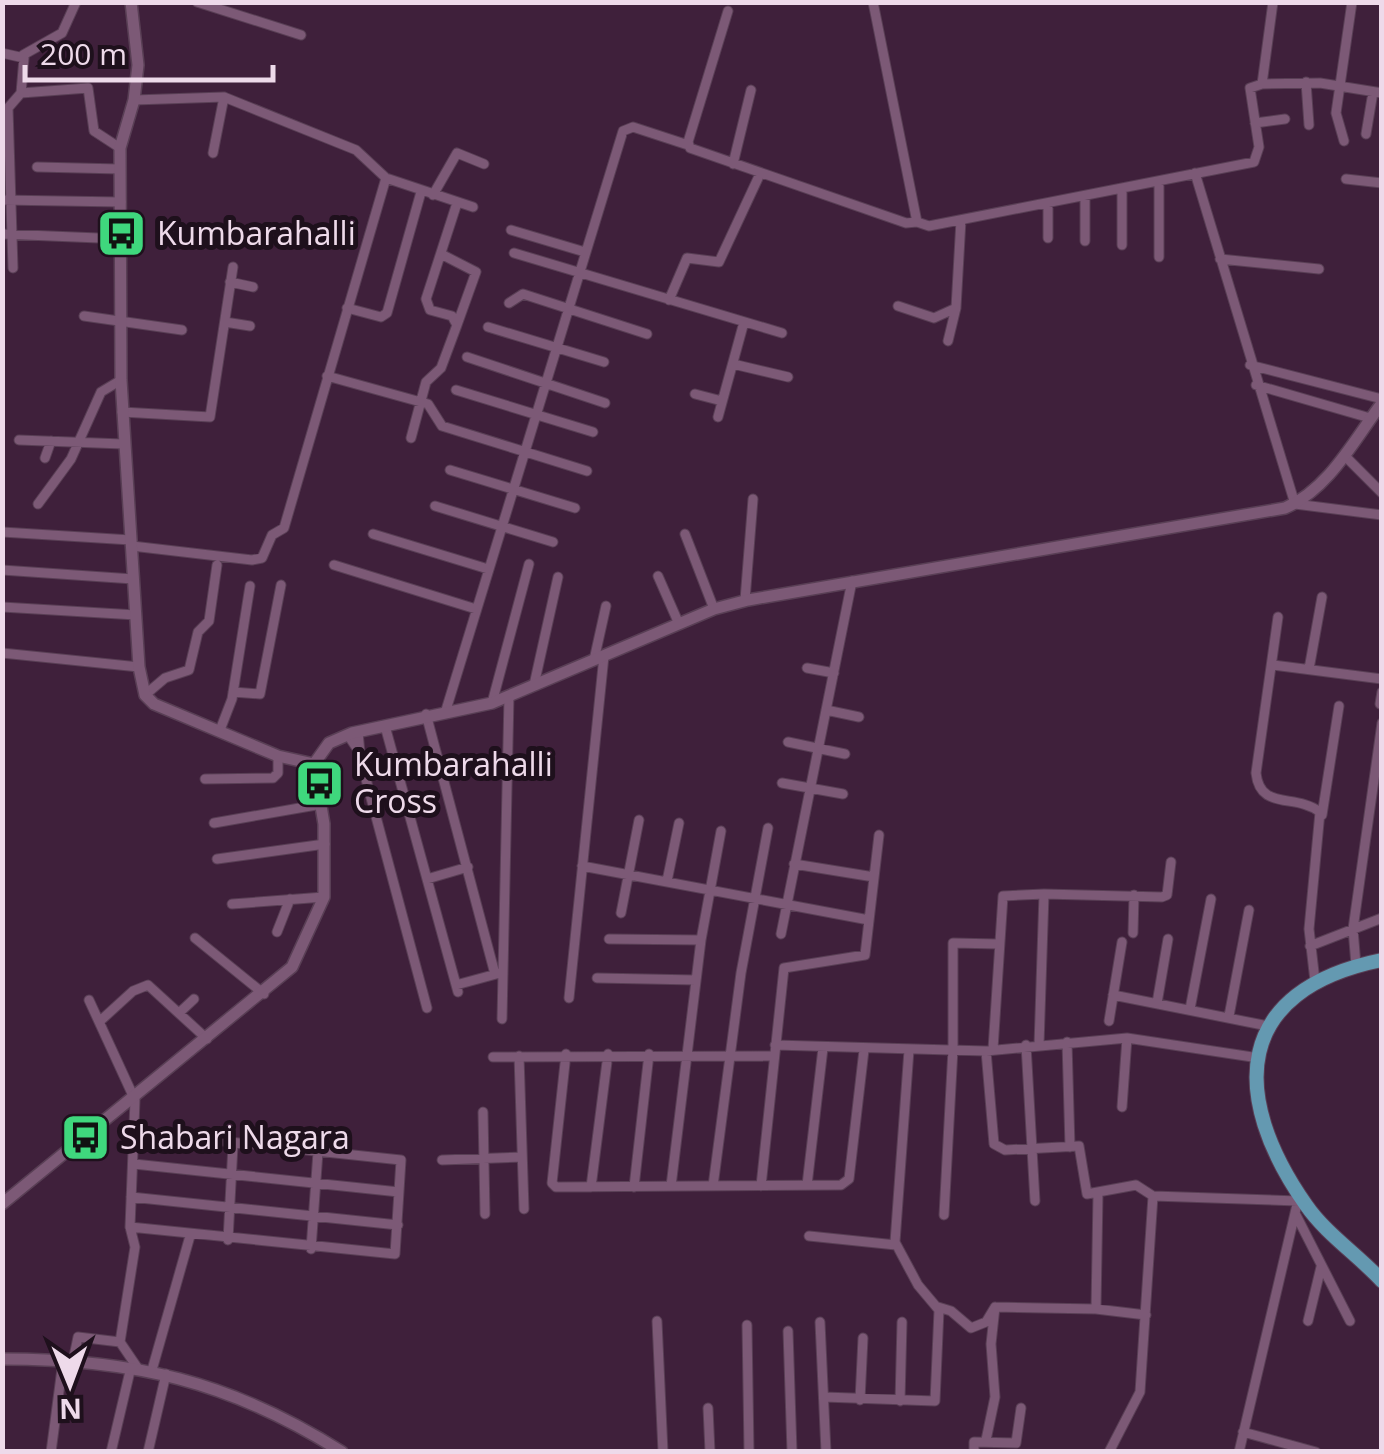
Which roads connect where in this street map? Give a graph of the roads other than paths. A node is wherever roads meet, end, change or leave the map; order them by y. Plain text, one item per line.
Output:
1 (76, 2) edge
2 (131, 2) edge
3 (197, 2) edge
4 (874, 2) edge
5 (1272, 2) edge
6 (1352, 2) edge
7 (728, 10) dead end
8 (301, 35) dead end
9 (2, 53) edge
10 (23, 55) junction
11 (1306, 82) junction
12 (1262, 84) junction
13 (1340, 86) junction
14 (752, 90) dead end
15 (21, 93) junction
16 (1377, 93) edge
17 (224, 97) junction
18 (134, 100) junction
19 (1285, 119) dead end
20 (1255, 123) junction
21 (1309, 125) dead end
22 (1366, 134) dead end
23 (1344, 142) dead end
24 (688, 145) junction
25 (120, 148) junction
26 (212, 153) dead end
27 (484, 164) dead end
28 (733, 164) junction
29 (37, 167) dead end
30 (120, 169) junction
31 (1195, 173) junction
32 (760, 174) junction
33 (386, 178) junction
34 (1346, 179) dead end
35 (1159, 181) junction
36 (1382, 183) edge
37 (1122, 190) junction
38 (421, 192) junction
39 (433, 195) junction
40 (1085, 198) junction
41 (7, 200) edge
42 (121, 202) junction
43 (457, 204) junction
44 (1048, 205) junction
45 (472, 208) dead end
46 (961, 220) junction
47 (918, 222) junction
48 (511, 230) dead end
49 (7, 235) edge
50 (1048, 238) dead end
51 (123, 239) junction
52 (1085, 241) dead end
53 (1122, 245) dead end
54 (585, 252) junction
55 (514, 253) dead end
56 (441, 254) junction
57 (1159, 257) dead end
58 (1220, 259) junction
59 (13, 268) dead end
60 (233, 268) dead end
61 (1319, 269) dead end
62 (580, 270) junction
63 (230, 282) junction
64 (253, 286) dead end
65 (669, 300) junction
66 (509, 304) dead end
67 (898, 306) dead end
68 (346, 308) junction
69 (568, 308) junction
70 (956, 308) junction
71 (84, 316) dead end
72 (225, 322) junction
73 (744, 322) junction
74 (122, 323) junction
75 (456, 325) junction
76 (250, 326) dead end
77 (488, 327) dead end
78 (182, 330) dead end
79 (782, 333) dead end
80 (648, 334) dead end
81 (948, 341) dead end
82 (557, 348) junction
83 (466, 357) dead end
84 (604, 362) dead end
85 (732, 364) junction
86 (1250, 365) junction
87 (327, 376) junction
88 (788, 377) dead end
89 (121, 380) junction
90 (546, 384) junction
91 (1256, 385) junction
92 (456, 390) dead end
93 (695, 394) dead end
94 (722, 401) junction
95 (1382, 401) edge
96 (420, 402) junction
97 (605, 403) dead end
98 (122, 412) junction
99 (536, 414) junction
100 (718, 417) dead end
101 (1369, 421) junction
102 (1382, 430) edge
103 (593, 432) dead end
104 (411, 438) dead end
105 (19, 440) dead end
106 (50, 441) junction
107 (76, 442) junction
108 (123, 444) junction
109 (524, 453) junction
110 (1345, 456) junction
111 (45, 458) dead end
112 (450, 470) dead end
113 (587, 471) dead end
114 (512, 489) junction
115 (1382, 493) edge
116 (753, 499) dead end
117 (38, 504) dead end
118 (1295, 504) junction
119 (434, 506) dead end
120 (575, 508) dead end
121 (1382, 515) edge
122 (502, 526) junction
123 (2, 532) edge
124 (372, 534) dead end
125 (685, 534) dead end
126 (552, 542) dead end
127 (131, 543) junction
128 (528, 564) dead end
129 (217, 565) dead end
130 (334, 565) dead end
131 (488, 569) junction
132 (2, 570) edge
133 (658, 576) dead end
134 (558, 577) dead end
135 (133, 579) junction
136 (852, 581) junction
137 (282, 585) dead end
138 (250, 586) dead end
139 (1322, 597) dead end
140 (745, 600) junction
141 (606, 606) dead end
142 (2, 607) edge
143 (476, 608) junction
144 (714, 609) junction
145 (136, 615) junction
146 (1278, 617) dead end
147 (679, 624) junction
148 (2, 653) edge
149 (599, 658) junction
150 (1273, 665) junction
151 (139, 667) junction
152 (807, 668) dead end
153 (1308, 670) junction
154 (834, 672) junction
155 (1382, 679) edge
156 (534, 685) junction
157 (233, 692) junction
158 (1382, 692) edge
159 (145, 696) junction
160 (508, 696) junction
161 (492, 702) junction
162 (1380, 704) edge
163 (1339, 706) dead end
164 (446, 710) junction
165 (826, 710) junction
166 (426, 714) junction
167 (859, 717) dead end
168 (1382, 723) edge
169 (385, 726) junction
170 (220, 730) junction
171 (353, 734) junction
172 (788, 742) dead end
173 (818, 748) junction
174 (845, 754) dead end
175 (278, 756) junction
176 (314, 764) junction
177 (205, 780) dead end
178 (782, 783) dead end
179 (810, 788) junction
180 (843, 794) dead end
181 (322, 804) junction
182 (1321, 817) junction
183 (639, 820) dead end
184 (214, 823) dead end
185 (680, 823) dead end
186 (768, 828) dead end
187 (721, 831) dead end
188 (879, 834) dead end
189 (325, 844) junction
190 (218, 859) dead end
191 (1172, 862) dead end
192 (794, 864) junction
193 (582, 866) junction
194 (468, 867) junction
195 (629, 873) junction
196 (874, 877) junction
197 (427, 879) junction
198 (667, 882) junction
199 (710, 890) junction
200 (1044, 894) junction
201 (1134, 895) junction
202 (324, 897) junction
203 (1211, 899) dead end
204 (290, 900) junction
205 (752, 901) junction
206 (232, 904) dead end
207 (786, 906) junction
208 (1250, 910) dead end
209 (620, 913) dead end
210 (1382, 918) edge
211 (869, 920) junction
212 (1353, 929) junction
213 (277, 932) dead end
214 (1133, 933) dead end
215 (781, 934) dead end
216 (195, 938) dead end
217 (609, 939) dead end
218 (1168, 939) dead end
219 (701, 940) junction
220 (1122, 942) dead end
221 (998, 944) junction
222 (1310, 946) junction
223 (1382, 960) edge
224 (1356, 965) junction
225 (499, 974) junction
226 (597, 978) dead end
227 (696, 980) junction
228 (1315, 981) junction
229 (264, 994) junction
230 (1114, 995) junction
231 (569, 998) dead end
232 (194, 999) dead end
233 (88, 1000) dead end
234 (1156, 1003) junction
235 (428, 1008) dead end
236 (1190, 1009) junction
237 (179, 1013) junction
238 (1229, 1016) junction
239 (502, 1019) dead end
240 (1109, 1021) dead end
241 (99, 1022) junction
242 (1268, 1026) junction
243 (1127, 1038) junction
244 (207, 1039) junction
245 (1067, 1042) junction
246 (1026, 1045) junction
247 (1039, 1045) junction
248 (823, 1048) junction
249 (864, 1050) junction
250 (909, 1050) junction
251 (953, 1050) junction
252 (990, 1050) junction
253 (774, 1051) junction
254 (566, 1054) junction
255 (608, 1054) junction
256 (649, 1054) junction
257 (688, 1055) junction
258 (519, 1056) junction
259 (729, 1056) junction
260 (492, 1057) dead end
261 (1259, 1058) junction
262 (135, 1100) junction
263 (1122, 1107) dead end
264 (483, 1112) dead end
265 (136, 1132) junction
266 (233, 1145) junction
267 (1070, 1147) junction
268 (1031, 1151) junction
269 (318, 1152) junction
270 (484, 1158) junction
271 (522, 1158) junction
272 (442, 1160) dead end
273 (134, 1164) junction
274 (232, 1176) junction
275 (316, 1184) junction
276 (670, 1186) junction
277 (713, 1186) junction
278 (761, 1186) junction
279 (807, 1186) junction
280 (591, 1187) junction
281 (634, 1187) junction
282 (399, 1192) junction
283 (1098, 1194) junction
284 (1152, 1196) junction
285 (130, 1197) junction
286 (1299, 1198) junction
287 (1035, 1201) dead end
288 (2, 1204) edge
289 (230, 1209) junction
290 (524, 1209) dead end
291 (1295, 1212) junction
292 (486, 1214) dead end
293 (944, 1214) dead end
294 (313, 1216) junction
295 (398, 1226) junction
296 (130, 1227) junction
297 (190, 1236) junction
298 (809, 1236) dead end
299 (228, 1240) junction
300 (896, 1245) junction
301 (311, 1248) junction
302 (1321, 1267) junction
303 (1382, 1281) edge
304 (996, 1306) junction
305 (938, 1308) junction
306 (1096, 1309) junction
307 (1146, 1315) junction
308 (656, 1321) dead end
309 (1308, 1321) dead end
310 (1350, 1321) dead end
311 (820, 1322) dead end
312 (902, 1322) dead end
313 (747, 1325) dead end
314 (788, 1330) dead end
315 (862, 1338) dead end
316 (120, 1342) junction
317 (2, 1359) edge
318 (68, 1361) junction
319 (134, 1367) junction
320 (152, 1370) junction
321 (166, 1374) junction
322 (824, 1398) junction
323 (860, 1400) junction
324 (900, 1401) junction
325 (708, 1408) dead end
326 (1022, 1408) dead end
327 (1243, 1432) junction
328 (986, 1440) junction
329 (50, 1452) edge
330 (110, 1452) edge
331 (148, 1452) edge
332 (342, 1452) edge
333 (664, 1452) edge
334 (710, 1452) edge
335 (749, 1452) edge
336 (792, 1452) edge
337 (826, 1452) edge
338 (974, 1452) edge
339 (1109, 1452) edge
340 (1239, 1452) edge
341 (1316, 1452) edge

1 - 10 street
2 - 18 street
3 - 8 street
4 - 47 street
5 - 12 street
6 - 13 street
7 - 24 street
9 - 10 street
10 - 15 street
11 - 12 street
11 - 13 street
11 - 21 street
12 - 20 street
13 - 16 street
13 - 23 street
14 - 28 street
15 - 25 street
15 - 41 street
16 - 22 street
17 - 18 street
17 - 26 street
17 - 33 street
18 - 25 street
19 - 20 street
20 - 31 street
24 - 28 street
24 - 54 street
25 - 30 street
27 - 39 street
28 - 32 street
29 - 30 street
30 - 42 street
31 - 35 street
31 - 58 street
32 - 47 street
32 - 65 street
33 - 38 street
33 - 68 street
34 - 36 street
35 - 37 street
35 - 57 street
37 - 40 street
37 - 53 street
38 - 39 street
38 - 68 street
39 - 43 street
40 - 44 street
40 - 52 street
41 - 42 street
41 - 49 street
42 - 51 street
43 - 45 street
43 - 56 street
44 - 46 street
44 - 50 street
46 - 47 street
46 - 70 street
48 - 54 street
49 - 51 street
49 - 59 street
51 - 74 street
54 - 62 street
55 - 62 street
56 - 75 street
56 - 75 street
58 - 61 street
58 - 86 street
60 - 63 street
62 - 65 street
62 - 69 street
63 - 64 street
63 - 72 street
65 - 73 street
66 - 69 street
67 - 70 street
68 - 87 street
69 - 80 street
69 - 82 street
70 - 81 street
71 - 74 street
72 - 76 street
72 - 98 street
73 - 79 street
73 - 85 street
74 - 78 street
74 - 89 street
75 - 96 street
77 - 82 street
82 - 84 street
82 - 90 street
83 - 90 street
85 - 88 street
85 - 94 street
86 - 91 street
86 - 95 street
87 - 96 street
87 - 127 street
89 - 98 street
89 - 107 street
90 - 97 street
90 - 99 street
91 - 101 street
91 - 118 street
92 - 99 street
93 - 94 street
94 - 100 street
95 - 101 street
96 - 104 street
96 - 109 street
98 - 108 street
99 - 103 street
99 - 109 street
101 - 102 street
101 - 110 street
105 - 106 street
106 - 107 street
106 - 111 street
107 - 108 street
107 - 117 street
108 - 127 street
109 - 113 street
109 - 114 street
110 - 115 street
110 - 118 street
112 - 114 street
114 - 120 street
114 - 122 street
116 - 140 street
118 - 121 street
118 - 136 street
119 - 122 street
122 - 126 street
122 - 131 street
123 - 127 street
124 - 131 street
125 - 144 street
127 - 135 street
128 - 161 street
129 - 159 street
130 - 143 street
131 - 143 street
132 - 135 street
133 - 147 street
134 - 156 street
135 - 145 street
136 - 140 street
136 - 154 street
137 - 157 street
138 - 157 street
139 - 153 street
140 - 144 street
141 - 149 street
142 - 145 street
143 - 164 street
144 - 147 street
145 - 151 street
146 - 150 street
147 - 149 street
148 - 151 street
149 - 156 street
149 - 193 street
150 - 153 street
150 - 182 street
151 - 159 street
152 - 154 street
153 - 155 street
154 - 165 street
156 - 160 street
157 - 170 street
158 - 162 street
159 - 170 street
160 - 161 street
160 - 225 street
161 - 164 street
163 - 182 street
164 - 166 street
165 - 167 street
165 - 173 street
166 - 169 street
166 - 194 street
168 - 212 street
169 - 171 street
169 - 197 street
170 - 175 street
171 - 176 street
171 - 235 street
172 - 173 street
173 - 174 street
173 - 179 street
175 - 176 street
175 - 177 street
176 - 181 street
178 - 179 street
179 - 180 street
179 - 192 street
181 - 184 street
181 - 189 street
182 - 222 street
183 - 195 street
185 - 198 street
186 - 205 street
187 - 199 street
188 - 196 street
189 - 190 street
189 - 202 street
191 - 201 street
192 - 196 street
192 - 207 street
193 - 195 street
193 - 231 street
194 - 197 street
194 - 225 street
195 - 198 street
195 - 209 street
196 - 211 street
197 - 225 street
198 - 199 street
199 - 205 street
199 - 219 street
200 - 201 street
200 - 221 street
200 - 247 street
201 - 214 street
202 - 204 street
202 - 229 street
203 - 236 street
204 - 206 street
204 - 213 street
205 - 207 street
205 - 259 street
207 - 211 street
207 - 215 street
208 - 238 street
210 - 212 street
211 - 253 street
212 - 222 street
212 - 224 street
216 - 229 street
217 - 219 street
218 - 234 street
219 - 227 street
220 - 230 street
221 - 251 street
221 - 252 street
222 - 228 street
223 - 224 main road
224 - 228 main road
225 - 239 street
226 - 227 street
227 - 257 street
228 - 242 main road
229 - 244 street
230 - 234 street
230 - 240 street
232 - 237 street
233 - 241 street
234 - 236 street
236 - 238 street
237 - 241 street
237 - 244 street
238 - 242 street
241 - 262 street
242 - 261 main road
243 - 245 street
243 - 261 street
243 - 263 street
244 - 262 street
245 - 247 street
245 - 267 street
246 - 247 street
246 - 252 street
246 - 268 street
248 - 249 street
248 - 253 street
248 - 279 street
249 - 250 street
249 - 279 street
250 - 251 street
250 - 300 street
251 - 252 street
251 - 293 street
252 - 268 street
253 - 259 street
253 - 278 street
254 - 255 street
254 - 258 street
254 - 280 street
255 - 256 street
255 - 280 street
256 - 257 street
256 - 281 street
257 - 259 street
257 - 276 street
258 - 260 street
258 - 271 street
259 - 277 street
261 - 286 main road
262 - 265 street
262 - 288 street
264 - 270 street
265 - 266 street
265 - 273 street
266 - 269 street
266 - 274 street
267 - 268 street
267 - 283 street
268 - 287 street
269 - 275 street
269 - 282 street
270 - 271 street
270 - 272 street
270 - 292 street
271 - 290 street
273 - 274 street
273 - 285 street
274 - 275 street
274 - 289 street
275 - 282 street
275 - 294 street
276 - 277 street
276 - 281 street
277 - 278 street
278 - 279 street
280 - 281 street
282 - 295 street
283 - 284 street
283 - 306 street
284 - 286 street
284 - 307 street
285 - 289 street
285 - 296 street
286 - 291 street
286 - 303 main road
289 - 294 street
289 - 299 street
291 - 302 street
291 - 327 street
294 - 295 street
294 - 301 street
295 - 301 street
296 - 297 street
296 - 316 street
297 - 299 street
297 - 320 street
298 - 300 street
299 - 301 street
300 - 305 street
302 - 309 street
302 - 310 street
304 - 305 street
304 - 306 street
304 - 328 street
305 - 324 street
306 - 307 street
307 - 339 street
308 - 333 street
311 - 322 street
312 - 324 street
313 - 335 street
314 - 336 street
315 - 323 street
316 - 318 street
316 - 319 street
317 - 318 street
318 - 319 street
318 - 329 street
319 - 320 street
319 - 330 street
320 - 321 street
321 - 331 street
321 - 332 street
322 - 323 street
322 - 337 street
323 - 324 street
325 - 334 street
326 - 328 street
327 - 340 street
327 - 341 street
328 - 338 street

